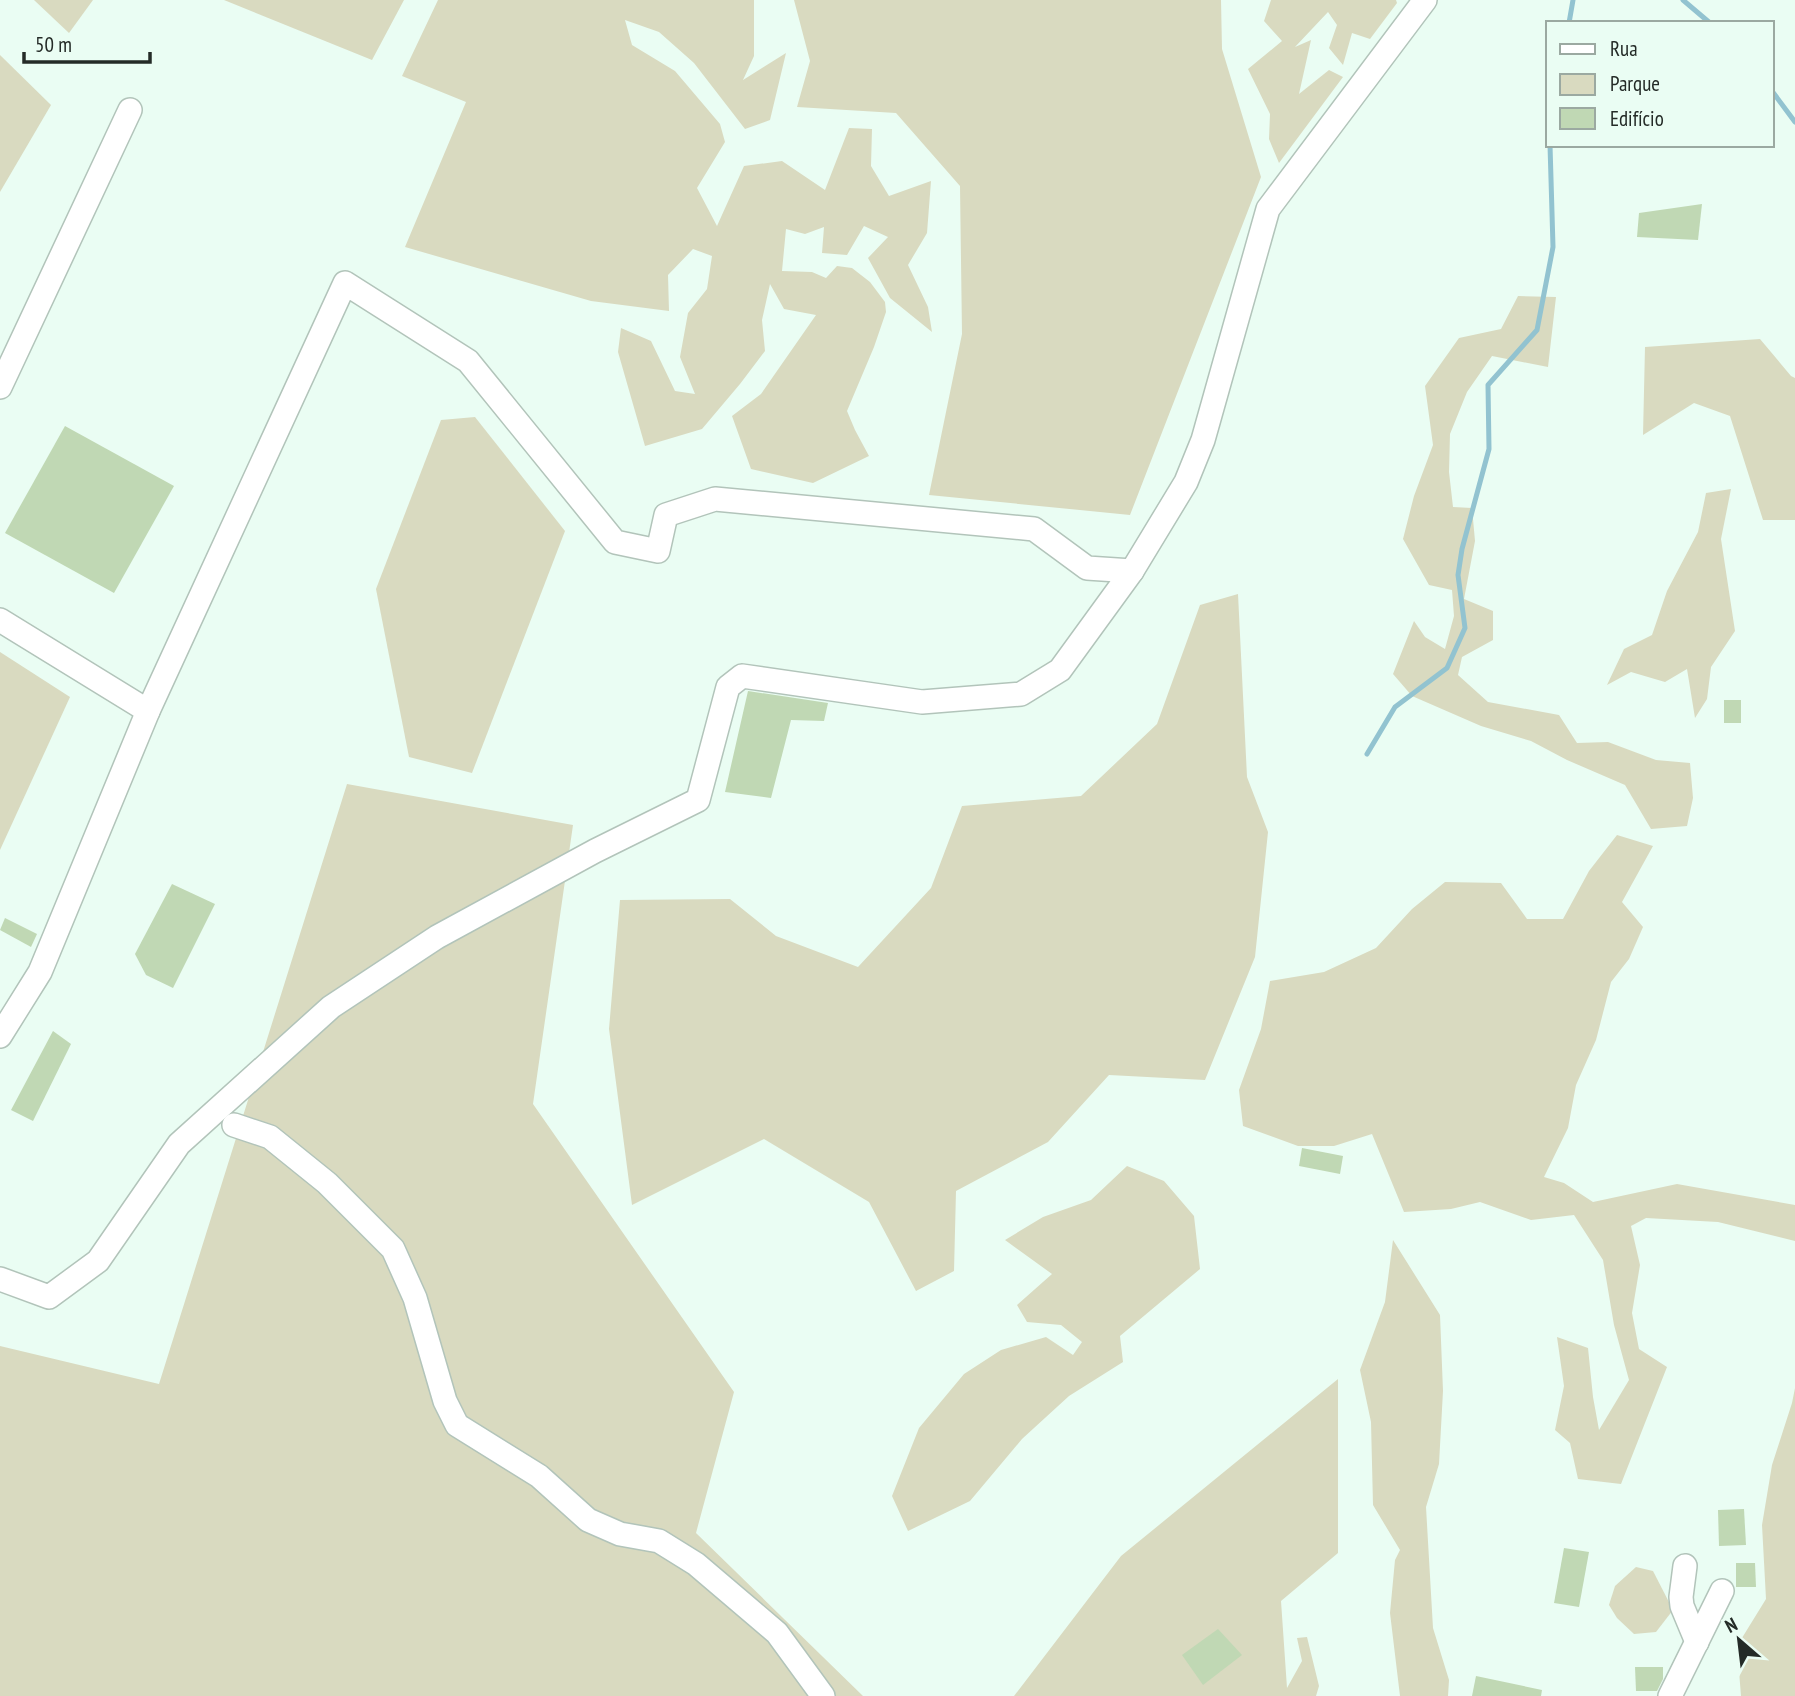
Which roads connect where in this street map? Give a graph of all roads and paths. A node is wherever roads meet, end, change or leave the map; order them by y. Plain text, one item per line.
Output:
1 (1425, 0) edge
2 (130, 110) dead end
3 (0, 387) edge
4 (1132, 571) junction
5 (0, 620) edge
6 (148, 711) junction
7 (0, 1036) edge
8 (234, 1125) dead end
9 (0, 1279) edge
10 (1685, 1566) dead end
11 (1722, 1591) dead end
12 (1697, 1642) junction
13 (823, 1696) edge
14 (1670, 1696) edge

1 - 4 street
2 - 3 street
4 - 6 street
4 - 9 street
5 - 6 street
6 - 7 street
8 - 13 street
10 - 12 street
11 - 12 street
12 - 14 street

